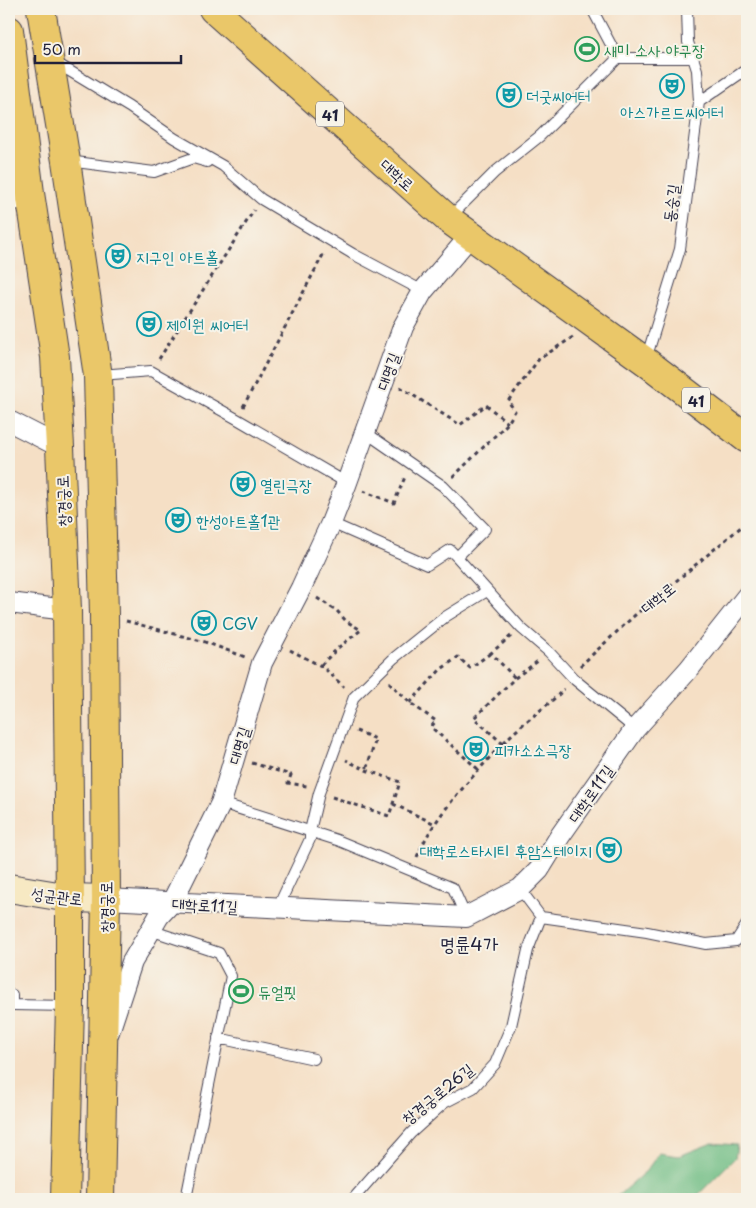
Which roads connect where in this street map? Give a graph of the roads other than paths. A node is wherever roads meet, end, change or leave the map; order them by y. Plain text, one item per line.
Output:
1 (41, 9) edge
2 (213, 9) edge
3 (592, 9) edge
4 (687, 9) edge
5 (9, 30) edge
6 (48, 58) junction
7 (618, 58) junction
8 (693, 58) junction
9 (747, 70) edge
10 (12, 91) edge
11 (699, 102) junction
12 (66, 161) junction
13 (223, 166) junction
14 (19, 198) edge
15 (448, 219) junction
16 (471, 235) junction
17 (423, 291) junction
18 (646, 361) junction
19 (98, 376) junction
20 (9, 421) edge
21 (365, 432) junction
22 (747, 439) edge
23 (60, 447) junction
24 (347, 484) junction
25 (331, 523) junction
26 (457, 557) junction
27 (487, 591) junction
28 (747, 596) edge
29 (9, 603) edge
30 (67, 610) junction
31 (634, 729) junction
32 (221, 804) junction
33 (310, 830) junction
34 (9, 888) edge
35 (520, 889) junction
36 (70, 898) junction
37 (106, 899) junction
38 (172, 902) junction
39 (278, 907) junction
40 (466, 917) junction
41 (541, 917) junction
42 (747, 924) edge
43 (150, 930) junction
44 (9, 994) edge
45 (70, 1006) junction
46 (218, 1038) junction
47 (103, 1050) junction
48 (314, 1059) dead end
49 (67, 1150) junction
50 (65, 1199) edge
51 (73, 1199) edge
52 (100, 1199) edge
53 (186, 1199) edge
54 (353, 1199) edge

1 - 6 main road, 창경궁로
2 - 15 main road, 대학로 / 41
3 - 7 lane
4 - 8 lane, 동숭길
5 - 10 main road, 창경궁로
6 - 12 main road, 창경궁로
6 - 13 lane
7 - 8 lane
7 - 15 lane
8 - 11 lane, 동숭길
9 - 11 lane
10 - 14 main road, 창경궁로
11 - 18 lane, 동숭길
12 - 13 lane
12 - 19 main road, 창경궁로
13 - 17 lane
14 - 23 main road, 창경궁로
15 - 16 main road, 대학로 / 41
16 - 17 street, 대명길
16 - 18 main road, 대학로 / 41
17 - 21 street, 대명길
18 - 22 main road, 대학로 / 41
19 - 24 lane
19 - 37 main road, 창경궁로
20 - 23 street
21 - 24 street, 대명길
21 - 26 lane
23 - 30 main road, 창경궁로
24 - 25 street, 대명길
25 - 26 lane
25 - 32 street, 대명길
26 - 27 lane
27 - 31 lane
27 - 33 lane
28 - 31 street, 대학로11길
29 - 30 street
30 - 36 main road, 창경궁로
31 - 35 street, 대학로11길
32 - 33 lane
32 - 38 street, 대명길
33 - 39 lane
33 - 40 lane
34 - 36 street, 성균관로
35 - 40 street, 대학로11길
35 - 41 lane
36 - 37 street, 성균관로
36 - 45 main road, 창경궁로
37 - 38 street, 대학로11길
37 - 47 main road, 창경궁로
38 - 39 street, 대학로11길
38 - 43 street, 대명길
39 - 40 street, 대학로11길
41 - 42 lane
41 - 54 lane, 창경궁로26길
43 - 46 lane
43 - 47 street, 대명길
44 - 45 lane
45 - 49 main road, 창경궁로
46 - 48 lane
46 - 53 lane
47 - 52 main road, 창경궁로
49 - 50 main road, 창경궁로
49 - 51 lane

